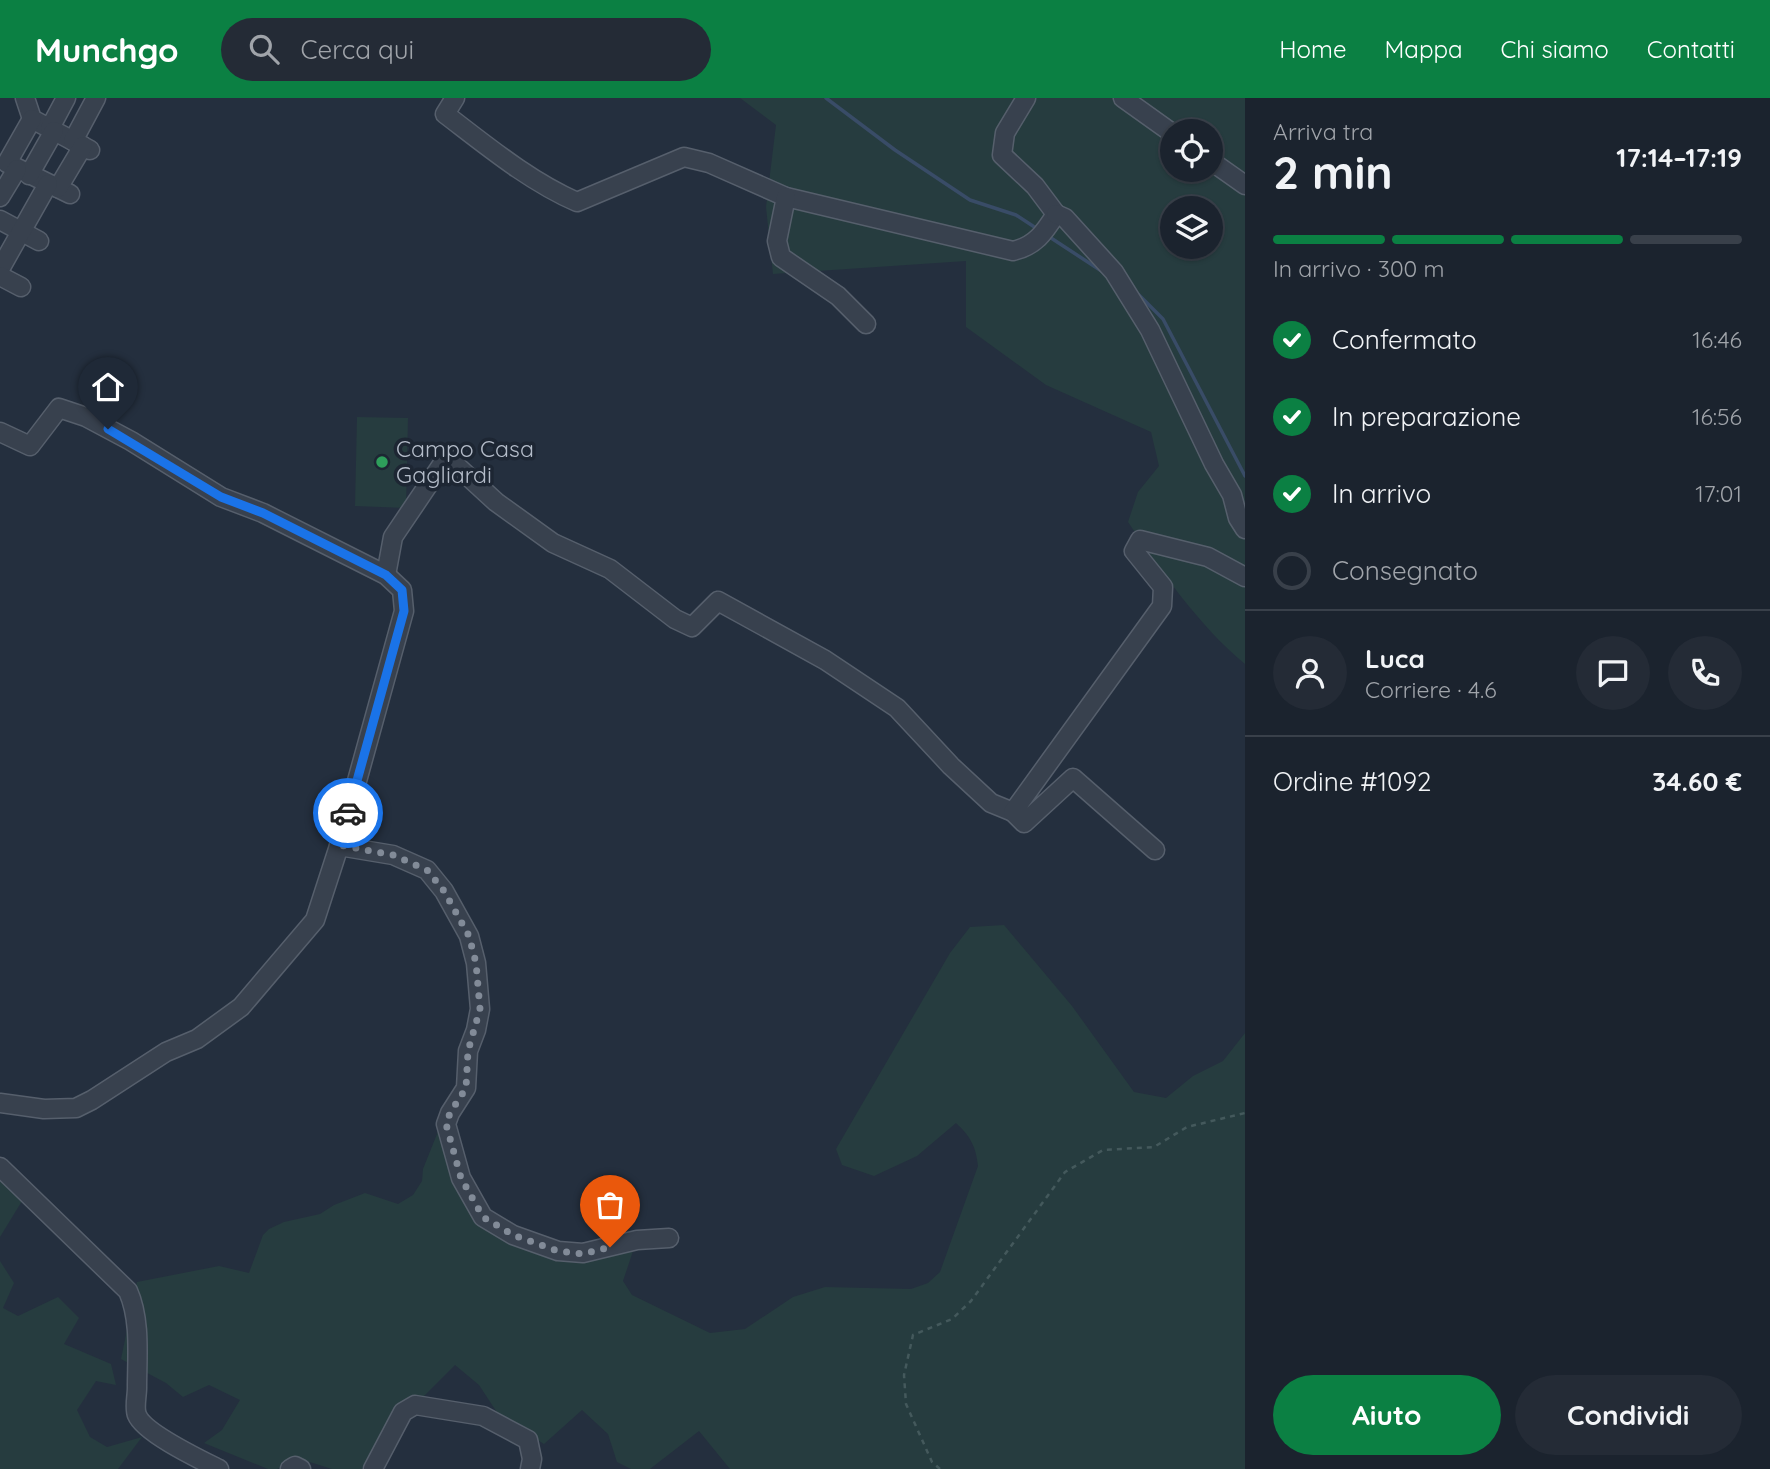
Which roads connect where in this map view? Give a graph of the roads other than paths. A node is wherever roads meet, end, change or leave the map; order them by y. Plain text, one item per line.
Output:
1 (25, 98) edge
2 (66, 98) edge
3 (96, 98) edge
4 (455, 98) edge
5 (1026, 98) edge
6 (1124, 98) edge
7 (32, 119) junction
8 (1160, 124) edge
9 (52, 130) junction
10 (82, 145) junction
11 (1223, 169) edge
12 (23, 172) junction
13 (1245, 185) edge
14 (59, 189) junction
15 (0, 197) edge
16 (786, 197) junction
17 (1053, 219) junction
18 (0, 220) edge
19 (21, 231) junction
20 (39, 240) dead end
21 (5, 281) edge
22 (866, 324) dead end
23 (0, 432) edge
24 (1245, 529) edge
25 (386, 575) junction
26 (1245, 577) edge
27 (1013, 812) junction
28 (339, 845) junction
29 (1155, 850) dead end
30 (0, 1103) edge
31 (0, 1167) edge
32 (669, 1238) dead end
33 (219, 1469) edge
34 (290, 1469) edge
35 (301, 1469) edge
36 (373, 1469) edge
37 (530, 1469) edge

1 - 7 street
2 - 9 street
3 - 10 street
4 - 16 street
5 - 17 street
6 - 8 street
7 - 9 street
7 - 12 street
9 - 10 street
9 - 12 street
10 - 14 street
11 - 13 street
12 - 14 street
12 - 15 street
14 - 19 street
16 - 17 street
16 - 22 street
17 - 24 street
18 - 19 street
19 - 20 street
19 - 21 street
23 - 25 street
25 - 27 street
25 - 28 street
26 - 27 street
27 - 29 street
28 - 30 street
28 - 32 street
31 - 33 street
34 - 35 street
36 - 37 street

